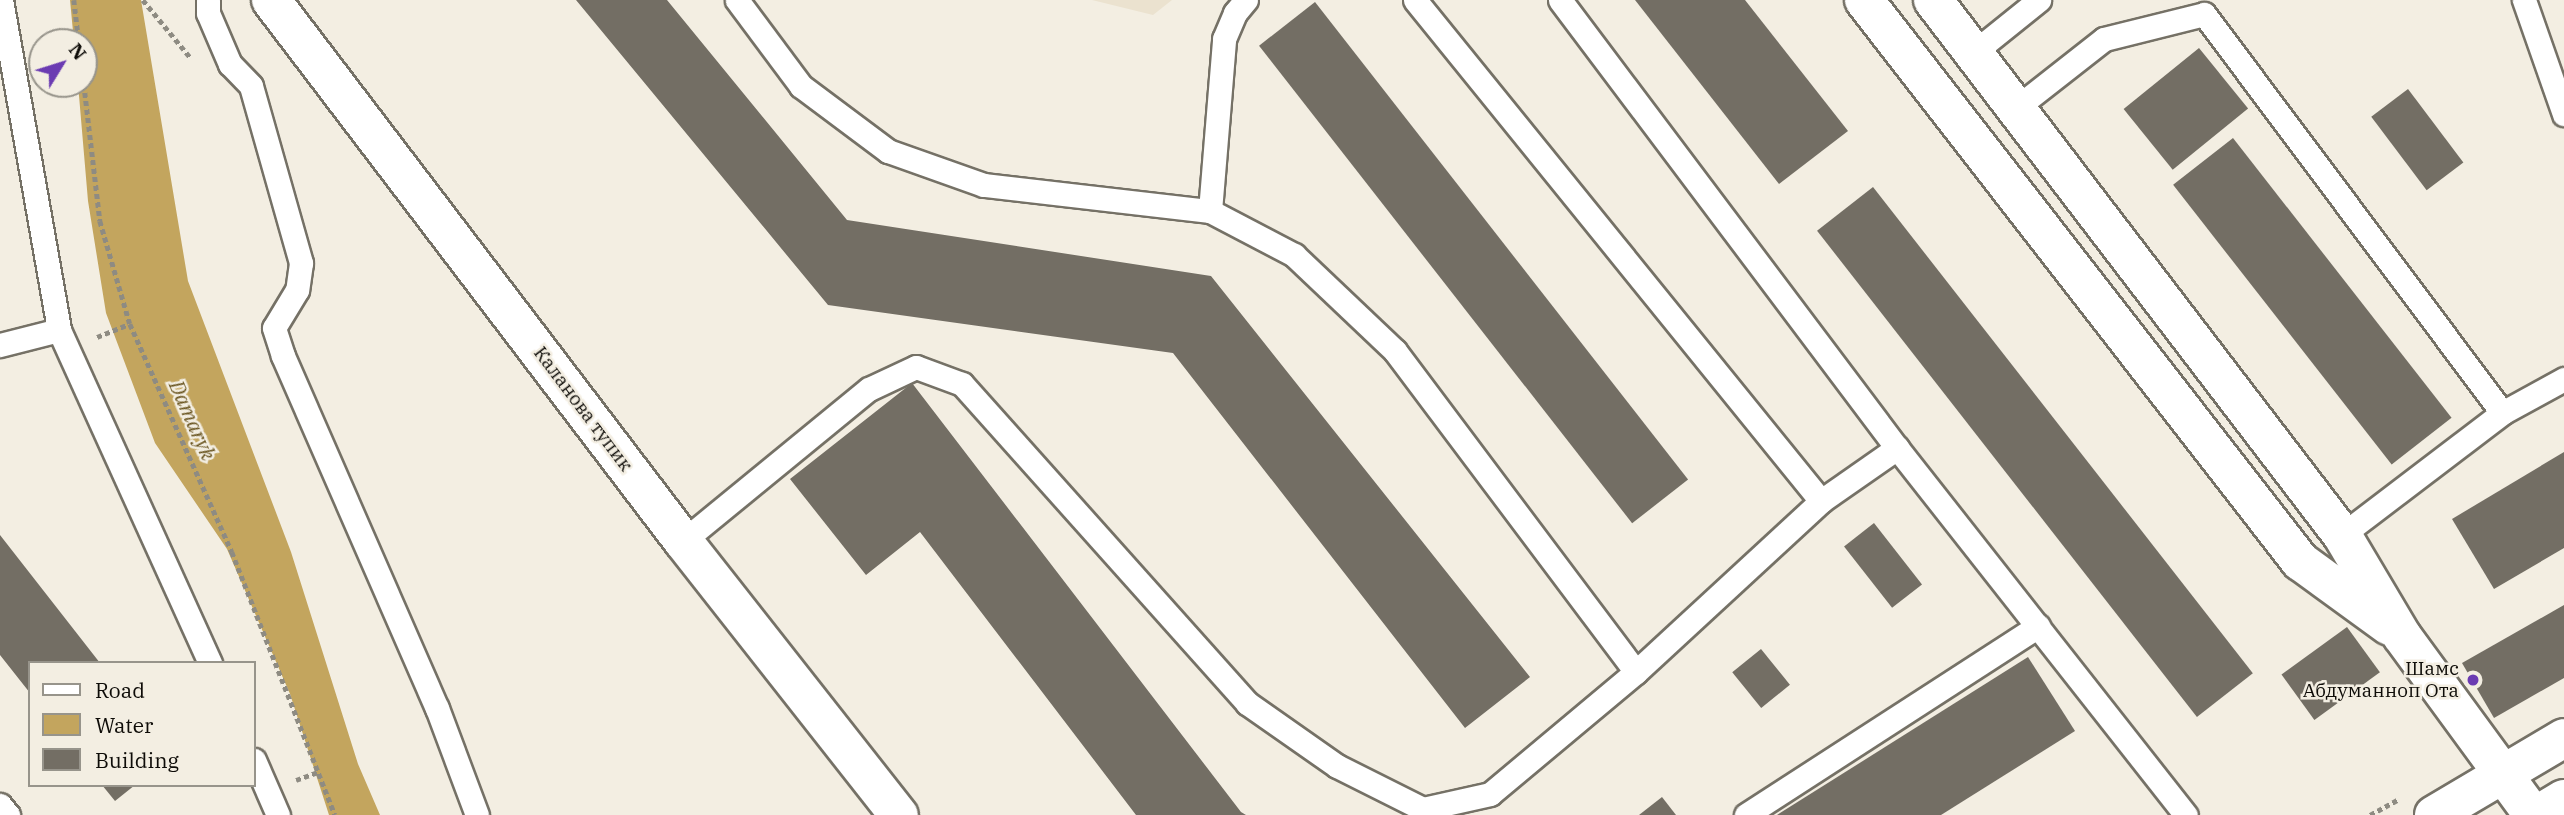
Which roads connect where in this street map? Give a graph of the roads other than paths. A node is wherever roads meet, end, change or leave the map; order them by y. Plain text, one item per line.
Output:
1 (1, 0) edge
2 (208, 0) edge
3 (271, 0) edge
4 (737, 0) edge
5 (1246, 0) edge
6 (1415, 0) edge
7 (1560, 0) edge
8 (1864, 0) edge
9 (1933, 0) edge
10 (2039, 0) edge
11 (2524, 0) edge
12 (1973, 53) junction
13 (2016, 108) junction
14 (2564, 114) edge
15 (1210, 211) junction
16 (59, 330) junction
17 (0, 345) edge
18 (2564, 379) edge
19 (2502, 413) junction
20 (1897, 448) junction
21 (1821, 501) junction
22 (2342, 535) junction
23 (682, 541) junction
24 (2038, 626) junction
25 (2402, 636) junction
26 (209, 661) edge
27 (1636, 672) junction
28 (2564, 738) edge
29 (256, 765) edge
30 (2505, 773) junction
31 (2564, 799) edge
32 (0, 806) edge
33 (1432, 812) edge
34 (8, 815) edge
35 (278, 815) edge
36 (477, 815) edge
37 (899, 815) edge
38 (1746, 815) edge
39 (2186, 815) edge
40 (2434, 815) edge
41 (2535, 815) edge

1 - 16 lane
2 - 36 lane
3 - 23 street, Каланова тупик
4 - 15 lane
5 - 15 lane
6 - 21 lane
7 - 20 lane
8 - 25 street
9 - 12 street
10 - 12 lane
11 - 14 lane
12 - 13 street
13 - 19 lane
13 - 22 street
15 - 27 lane
16 - 17 lane
16 - 26 lane
18 - 19 lane
19 - 22 lane
20 - 21 lane
20 - 24 lane
21 - 27 lane
22 - 25 street
23 - 33 lane
23 - 37 street, Каланова тупик
24 - 38 lane
24 - 39 lane
25 - 30 street
27 - 33 lane
28 - 30 street
29 - 35 lane
30 - 40 street
30 - 41 street
31 - 41 street
32 - 34 lane

